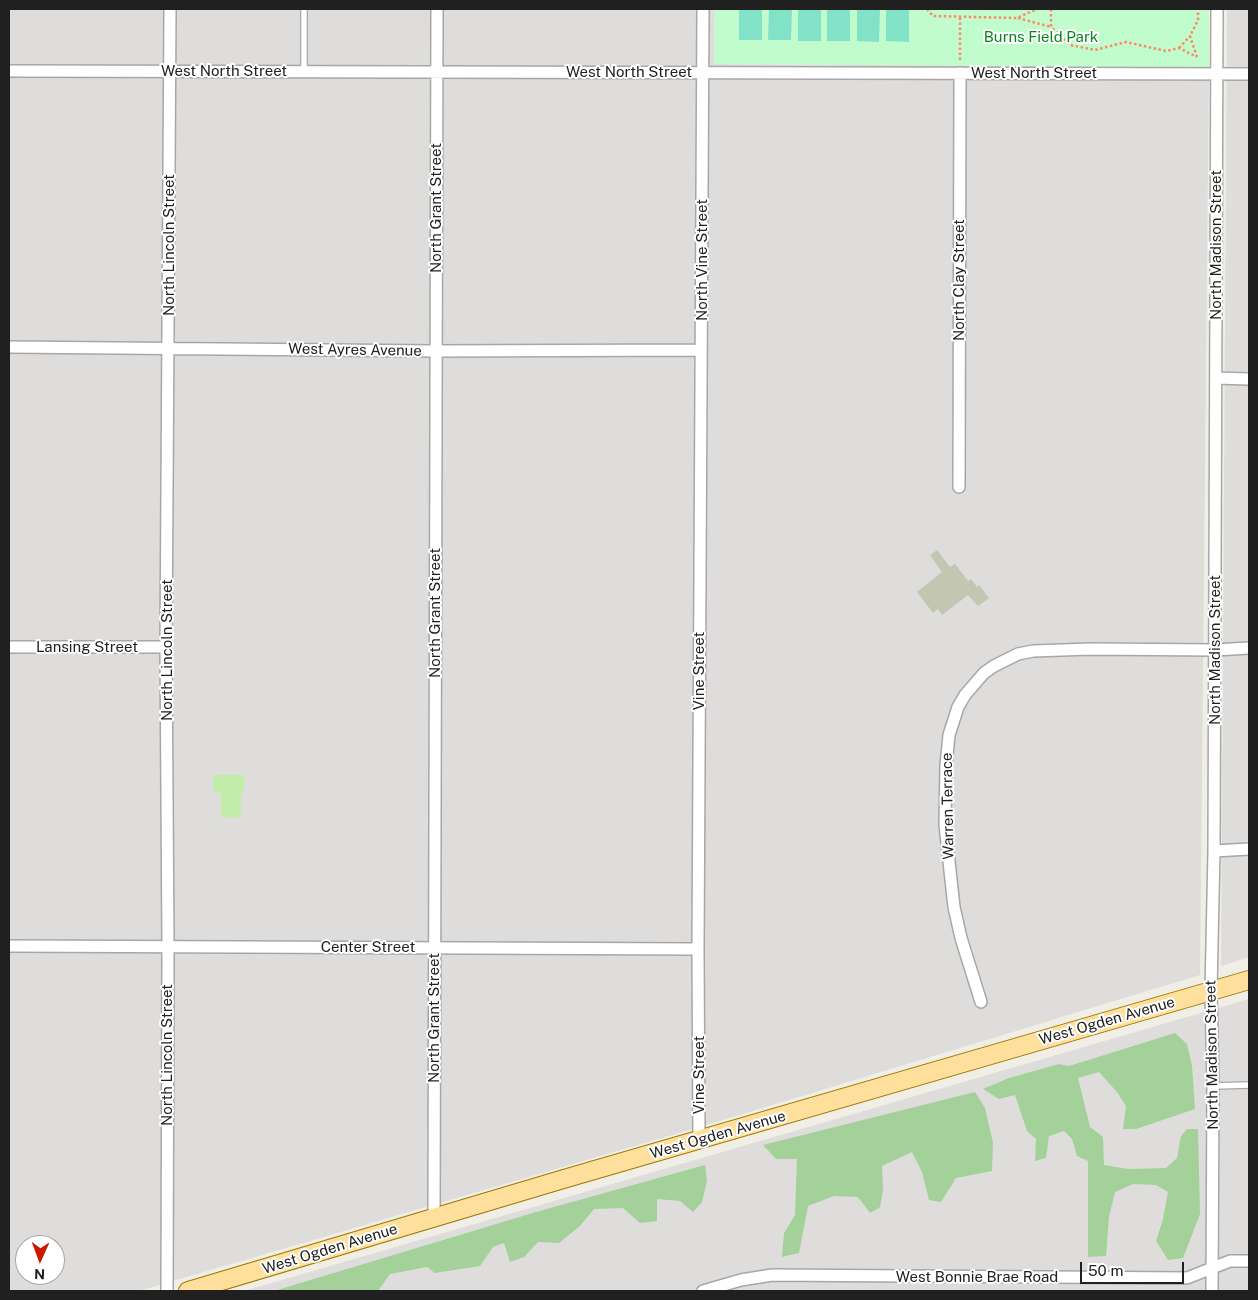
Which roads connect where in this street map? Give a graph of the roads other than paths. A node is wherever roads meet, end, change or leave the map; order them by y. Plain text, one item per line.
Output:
1 (170, 9) edge
2 (304, 9) edge
3 (437, 9) edge
4 (703, 9) edge
5 (1217, 9) edge
6 (9, 71) edge
7 (170, 71) junction
8 (304, 72) junction
9 (436, 72) junction
10 (703, 72) junction
11 (960, 73) junction
12 (1217, 74) junction
13 (1249, 74) edge
14 (9, 348) edge
15 (169, 348) junction
16 (701, 350) junction
17 (435, 351) junction
18 (1216, 378) junction
19 (1249, 379) edge
20 (959, 487) dead end
21 (700, 512) joint
22 (9, 647) edge
23 (166, 647) junction
24 (1249, 648) edge
25 (1215, 650) junction
26 (1249, 850) edge
27 (1214, 852) junction
28 (9, 946) edge
29 (168, 946) junction
30 (434, 947) junction
31 (698, 948) junction
32 (1249, 980) edge
33 (1211, 991) junction
34 (981, 1002) dead end
35 (1249, 1085) edge
36 (1213, 1086) junction
37 (699, 1141) junction
38 (434, 1218) junction
39 (1249, 1261) edge
40 (1212, 1267) junction
41 (167, 1291) edge
42 (188, 1291) edge
43 (703, 1291) edge
44 (1212, 1291) edge

1 - 7 street, North Lincoln Street
2 - 8 lane
3 - 9 street, North Grant Street
4 - 10 street, North Vine Street
5 - 12 street, North Madison Street
6 - 7 street, West North Street
7 - 8 street, West North Street
7 - 15 street, North Lincoln Street
8 - 9 street, West North Street
9 - 10 street, West North Street
9 - 17 street, North Grant Street
10 - 11 street, West North Street
10 - 16 street, North Vine Street
11 - 12 street, West North Street
11 - 20 street, North Clay Street
12 - 13 street, West North Street
12 - 18 street, North Madison Street
14 - 15 street, West Ayres Avenue
15 - 17 street, West Ayres Avenue
15 - 23 street, North Lincoln Street
16 - 17 street, West Ayres Avenue
16 - 21 street, North Vine Street
17 - 30 street, North Grant Street
18 - 19 street
18 - 25 street, North Madison Street
21 - 31 street, Vine Street
22 - 23 street, Lansing Street
23 - 29 street, North Lincoln Street
24 - 25 street, Warren Terrace
25 - 27 street, North Madison Street
25 - 34 street, Warren Terrace
26 - 27 street
27 - 33 street, North Madison Street
28 - 29 street, Center Street
29 - 30 street, Center Street
29 - 41 street, North Lincoln Street
30 - 31 street, Center Street
30 - 38 street, North Grant Street
31 - 37 street, Vine Street
32 - 33 main road, West Ogden Avenue
33 - 36 street, North Madison Street
33 - 37 main road, West Ogden Avenue
35 - 36 lane
36 - 40 street, North Madison Street
37 - 38 main road, West Ogden Avenue
38 - 42 main road, West Ogden Avenue
39 - 40 street, West Bonnie Brae Road
40 - 43 street, West Bonnie Brae Road
40 - 44 street, North Madison Street

